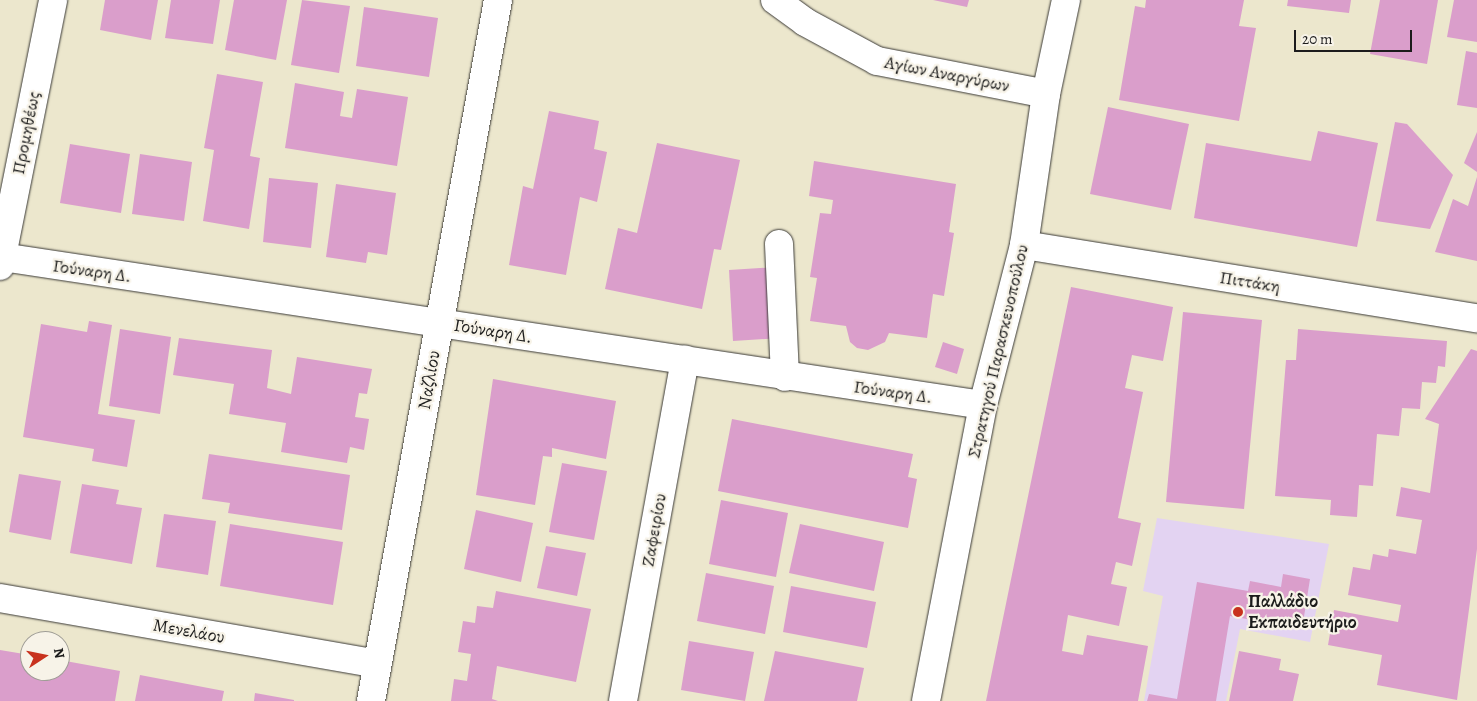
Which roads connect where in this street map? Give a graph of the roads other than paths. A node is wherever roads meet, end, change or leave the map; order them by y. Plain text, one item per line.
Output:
1 (53, 0) edge
2 (498, 0) edge
3 (775, 0) edge
4 (1066, 0) edge
5 (1046, 94) junction
6 (779, 244) dead end
7 (1024, 245) junction
8 (1, 262) edge
9 (1477, 318) edge
10 (440, 323) junction
11 (685, 360) junction
12 (785, 377) junction
13 (983, 405) junction
14 (0, 598) edge
15 (377, 664) junction
16 (370, 701) edge
17 (623, 701) edge
18 (926, 701) edge

1 - 8 street, Προμηθέως
2 - 10 street, Ναζλίου
3 - 5 street, Αγίων Αναργύρων
4 - 5 street, Στρατηγού Παρασκευοπούλου
5 - 7 street, Στρατηγού Παρασκευοπούλου
6 - 12 street
7 - 9 street, Πιττάκη
7 - 13 street, Στρατηγού Παρασκευοπούλου
8 - 10 street, Γούναρη Δ.
10 - 11 street, Γούναρη Δ.
10 - 15 street, Ναζλίου
11 - 12 street, Γούναρη Δ.
11 - 17 street, Ζαφειρίου
12 - 13 street, Γούναρη Δ.
13 - 18 street, Στρατηγού Παρασκευοπούλου
14 - 15 street, Μενελάου
15 - 16 street, Ναζλίου

